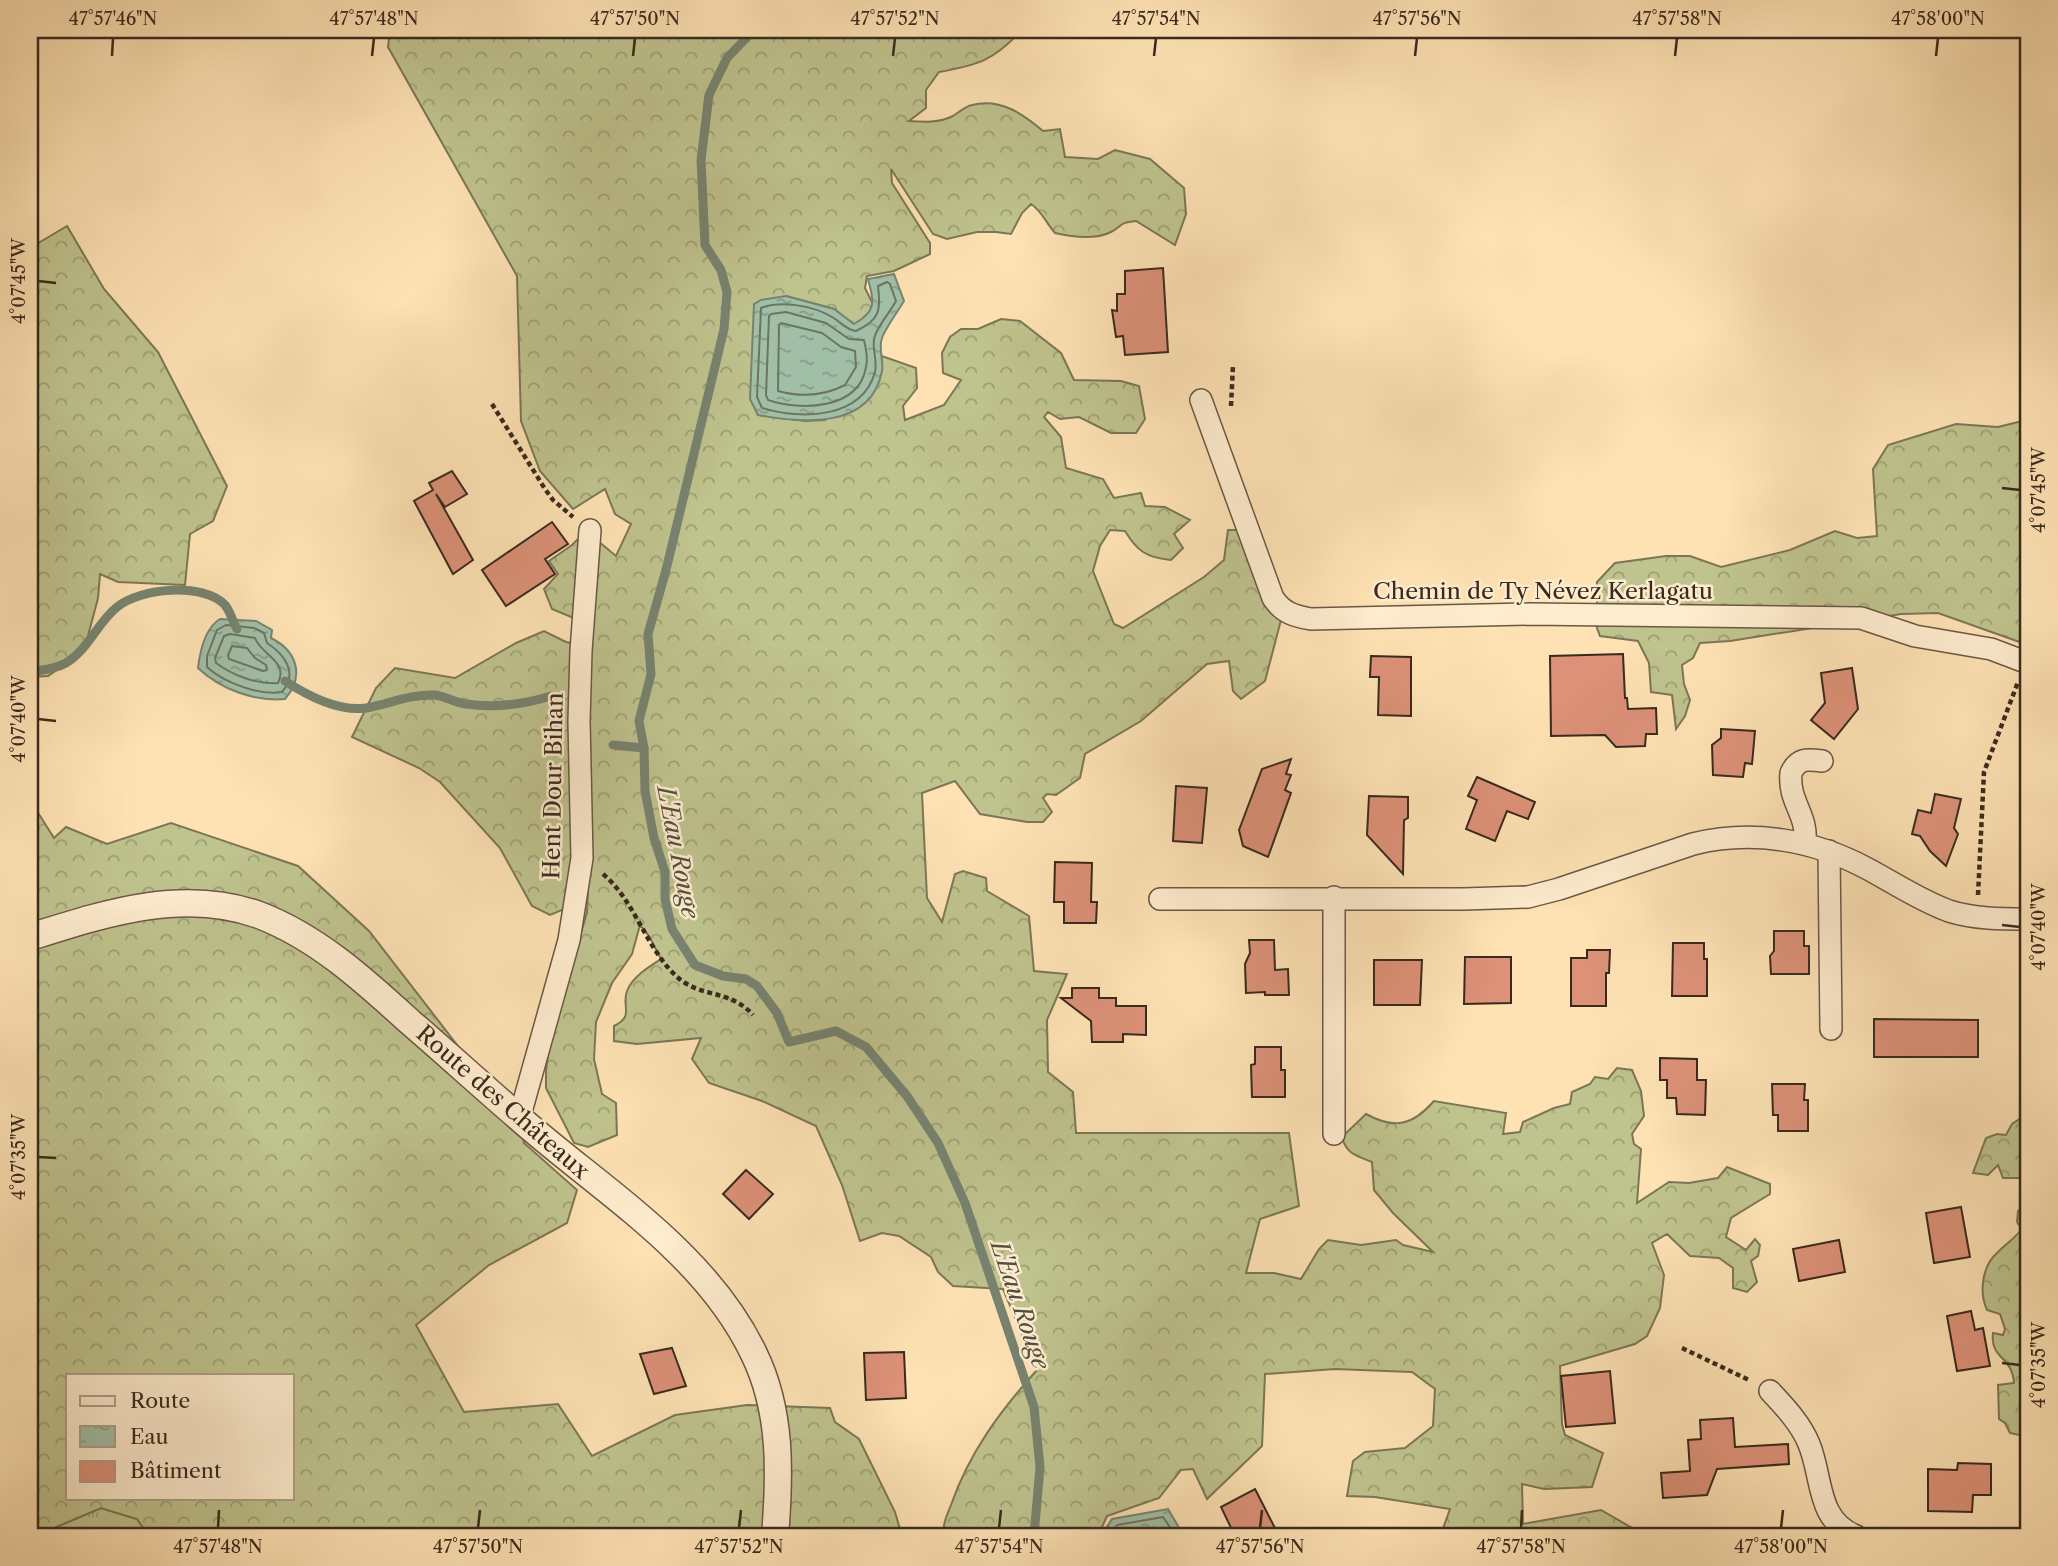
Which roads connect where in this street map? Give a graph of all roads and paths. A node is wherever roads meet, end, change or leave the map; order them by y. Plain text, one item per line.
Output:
1 (1201, 400) dead end
2 (492, 404) dead end
3 (590, 530) joint
4 (2027, 662) edge
5 (1822, 761) dead end
6 (1805, 843) junction
7 (1829, 851) junction
8 (582, 858) junction
9 (1334, 897) junction
10 (1160, 899) dead end
11 (1978, 917) junction
12 (2028, 919) edge
13 (30, 937) edge
14 (753, 1016) dead end
15 (1830, 1029) dead end
16 (519, 1119) junction
17 (1334, 1134) dead end
18 (1682, 1348) dead end
19 (1770, 1391) joint
20 (775, 1536) edge
21 (1856, 1536) edge

1 - 4 street, Chemin de Ty Névez Kerlagatu
2 - 3 path
3 - 8 street, Hent Dour Bihan
4 - 11 path
5 - 6 street
6 - 7 street
6 - 9 street
7 - 11 street
7 - 15 street
8 - 14 path
8 - 16 street, Hent Dour Bihan
9 - 10 street
9 - 17 street
11 - 12 street
13 - 16 street, Route des Châteaux
16 - 20 street, Route des Châteaux
18 - 19 path
19 - 21 street

